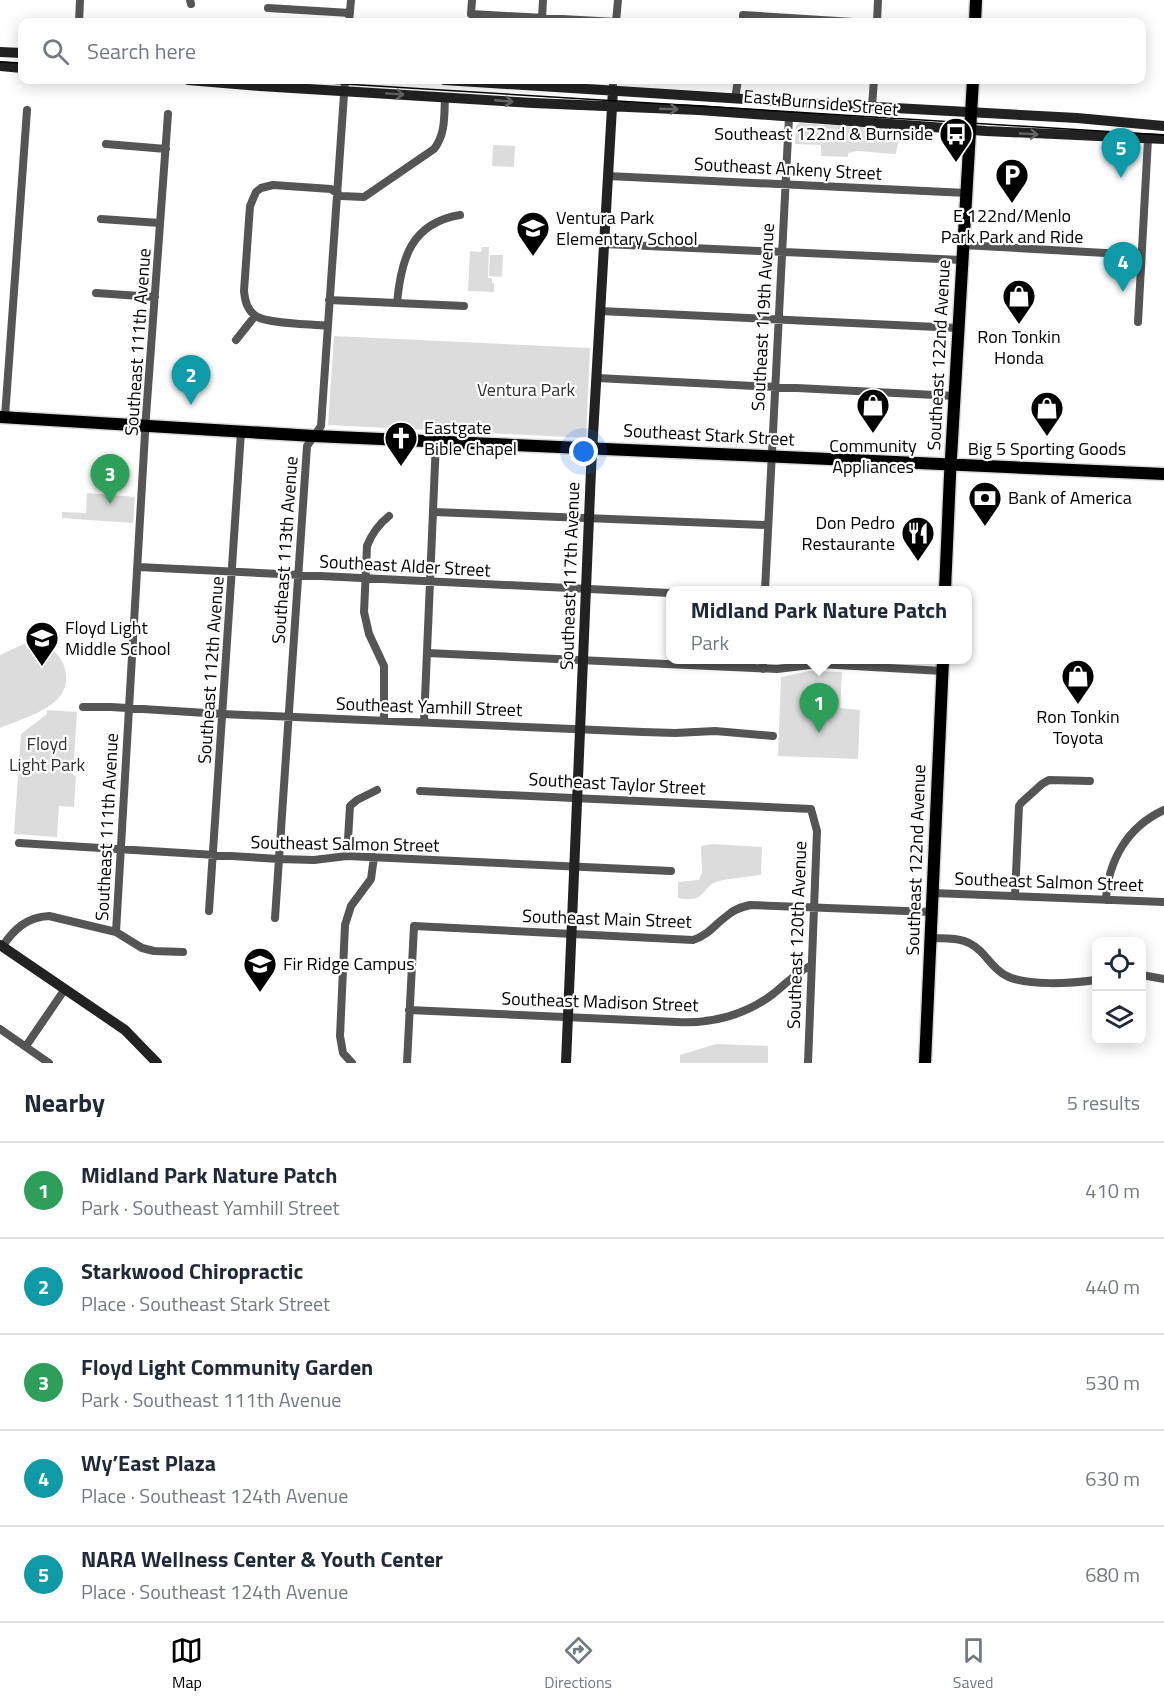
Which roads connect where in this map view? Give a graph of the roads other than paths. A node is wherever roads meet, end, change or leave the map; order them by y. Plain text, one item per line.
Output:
1 (80, 0) edge
2 (351, 0) edge
3 (472, 0) edge
4 (543, 0) edge
5 (618, 0) edge
6 (878, 0) edge
7 (976, 0) edge
8 (268, 9) dead end
9 (350, 13) junction
10 (79, 18) edge
11 (350, 18) edge
12 (528, 18) edge
13 (542, 18) edge
14 (616, 18) edge
15 (877, 18) edge
16 (975, 18) edge
17 (0, 52) edge
18 (18, 53) edge
19 (0, 66) edge
20 (18, 68) edge
21 (313, 84) edge
22 (579, 84) edge
23 (737, 84) edge
24 (874, 84) edge
25 (973, 84) edge
26 (344, 85) edge
27 (613, 85) edge
28 (445, 97) junction
29 (735, 99) junction
30 (872, 106) junction
31 (612, 107) junction
32 (27, 110) dead end
33 (168, 114) dead end
34 (789, 117) junction
35 (971, 121) junction
36 (1164, 126) edge
37 (1148, 139) junction
38 (1164, 139) edge
39 (106, 144) dead end
40 (166, 149) junction
41 (608, 176) junction
42 (786, 184) junction
43 (337, 193) junction
44 (967, 193) junction
45 (460, 215) dead end
46 (101, 219) dead end
47 (160, 223) junction
48 (604, 244) junction
49 (963, 245) junction
50 (782, 252) junction
51 (1141, 255) junction
52 (962, 260) junction
53 (96, 293) dead end
54 (155, 297) junction
55 (329, 300) junction
56 (397, 303) junction
57 (464, 306) dead end
58 (600, 311) junction
59 (255, 316) junction
60 (778, 319) junction
61 (1138, 322) dead end
62 (328, 326) junction
63 (958, 328) junction
64 (236, 340) dead end
65 (597, 378) junction
66 (774, 387) junction
67 (955, 396) junction
68 (2, 417) edge
69 (146, 426) junction
70 (241, 432) junction
71 (314, 436) junction
72 (436, 441) junction
73 (592, 448) junction
74 (771, 456) junction
75 (951, 465) junction
76 (1164, 474) edge
77 (434, 512) junction
78 (389, 516) dead end
79 (589, 518) junction
80 (767, 525) junction
81 (138, 567) junction
82 (232, 573) junction
83 (298, 576) junction
84 (365, 579) junction
85 (430, 582) junction
86 (765, 586) edge
87 (945, 586) edge
88 (586, 588) junction
89 (666, 593) edge
90 (427, 653) junction
91 (583, 659) junction
92 (666, 664) edge
93 (673, 664) edge
94 (763, 664) edge
95 (942, 665) edge
96 (763, 669) junction
97 (83, 707) dead end
98 (130, 708) junction
99 (222, 714) junction
100 (289, 717) junction
101 (384, 720) junction
102 (424, 722) junction
103 (580, 729) junction
104 (773, 736) dead end
105 (1090, 781) dead end
106 (377, 790) dead end
107 (420, 791) dead end
108 (578, 797) junction
109 (812, 809) joint
110 (1164, 810) edge
111 (19, 843) dead end
112 (121, 849) junction
113 (213, 855) junction
114 (347, 856) junction
115 (374, 857) junction
116 (279, 859) junction
117 (574, 866) junction
118 (671, 871) dead end
119 (933, 893) junction
120 (1015, 896) junction
121 (1106, 900) junction
122 (1164, 902) edge
123 (813, 906) junction
124 (209, 910) dead end
125 (932, 912) junction
126 (275, 918) dead end
127 (116, 932) junction
128 (572, 933) junction
129 (931, 938) junction
130 (1, 946) edge
131 (183, 952) dead end
132 (810, 966) junction
133 (1146, 976) edge
134 (1164, 979) edge
135 (1092, 980) edge
136 (65, 989) junction
137 (409, 1010) junction
138 (568, 1017) junction
139 (0, 1029) edge
140 (26, 1046) junction
141 (350, 1061) edge
142 (50, 1063) edge
143 (157, 1063) edge
144 (406, 1063) edge
145 (566, 1063) edge
146 (808, 1063) edge
147 (925, 1063) edge

1 - 10 street
2 - 9 street
3 - 12 street
4 - 13 street
5 - 14 street
6 - 15 street
7 - 16 main road
8 - 9 street
9 - 11 street
17 - 18 street
19 - 20 street
21 - 26 street, East Burnside Street
22 - 27 street, East Burnside Street
23 - 29 street
24 - 30 street
25 - 35 main road, Southeast 122nd Avenue
26 -> 28 street, East Burnside Street
26 - 43 street, Southeast 113th Avenue
27 - 29 street, East Burnside Street
27 - 31 street, Southeast 117th Avenue
28 -> 31 street, East Burnside Street
28 - 43 street
29 - 30 street, East Burnside Street
30 - 35 street, East Burnside Street
31 -> 34 street, East Burnside Street
31 - 41 street, Southeast 117th Avenue
32 - 68 street
33 - 40 street, Southeast 111th Avenue
34 - 35 street, East Burnside Street
34 - 42 street, Southeast 119th Avenue
35 - 36 street, East Burnside Street
35 -> 37 street, East Burnside Street
35 - 44 main road, Southeast 122nd Avenue
37 - 38 street, East Burnside Street
37 - 51 street
39 - 40 street
40 - 47 street, Southeast 111th Avenue
41 - 42 street, Southeast Ankeny Street
41 - 48 street, Southeast 117th Avenue
42 - 44 street, Southeast Ankeny Street
42 - 50 street, Southeast 119th Avenue
43 - 55 street, Southeast 113th Avenue
43 - 59 street
44 - 49 main road, Southeast 122nd Avenue
45 - 56 street
46 - 47 street
47 - 54 street, Southeast 111th Avenue
48 - 50 street
48 - 58 street, Southeast 117th Avenue
49 - 51 street
49 - 52 main road, Southeast 122nd Avenue
50 - 52 street
50 - 60 street, Southeast 119th Avenue
51 - 61 street
52 - 63 main road, Southeast 122nd Avenue
53 - 54 street
54 - 69 street, Southeast 111th Avenue
55 - 56 street
55 - 62 street, Southeast 113th Avenue
56 - 57 street
58 - 60 street
58 - 65 street, Southeast 117th Avenue
59 - 62 street
59 - 64 street
60 - 63 street
60 - 66 street, Southeast 119th Avenue
62 - 71 street, Southeast 113th Avenue
63 - 67 main road, Southeast 122nd Avenue
65 - 66 street
65 - 73 street, Southeast 117th Avenue
66 - 67 street
66 - 74 street, Southeast 119th Avenue
67 - 75 main road, Southeast 122nd Avenue
68 - 69 main road, Southeast Stark Street
69 - 70 main road, Southeast Stark Street
69 - 81 street, Southeast 111th Avenue
70 - 71 main road, Southeast Stark Street
70 - 82 street, Southeast 112th Avenue
71 - 72 main road, Southeast Stark Street
71 - 83 street, Southeast 113th Avenue
72 - 73 main road, Southeast Stark Street
72 - 77 street
73 - 74 main road, Southeast Stark Street
73 - 79 street, Southeast 117th Avenue
74 - 75 main road, Southeast Stark Street
74 - 80 street, Southeast 119th Avenue
75 - 76 main road, Southeast Stark Street
75 - 87 main road, Southeast 122nd Avenue
77 - 79 street
77 - 85 street
78 - 84 street
79 - 80 street
79 - 88 street, Southeast 117th Avenue
80 - 86 street, Southeast 119th Avenue
81 - 82 street, Southeast Alder Street
81 - 98 street, Southeast 111th Avenue
82 - 83 street, Southeast Alder Street
82 - 99 street, Southeast 112th Avenue
83 - 84 street, Southeast Alder Street
83 - 100 street, Southeast 113th Avenue
84 - 85 street, Southeast Alder Street
84 - 101 street
85 - 88 street, Southeast Alder Street
85 - 90 street
88 - 89 street, Southeast Alder Street
88 - 91 street, Southeast 117th Avenue
90 - 91 street
90 - 102 street
91 - 92 street
91 - 103 street, Southeast 117th Avenue
93 - 96 street
94 - 96 street
95 - 96 street
95 - 119 main road, Southeast 122nd Avenue
97 - 98 street, Southeast Yamhill Street
98 - 99 street, Southeast Yamhill Street
98 - 112 street, Southeast 111th Avenue
99 - 100 street, Southeast Yamhill Street
99 - 113 street, Southeast 112th Avenue
100 - 101 street, Southeast Yamhill Street
100 - 116 street, Southeast 113th Avenue
101 - 102 street, Southeast Yamhill Street
102 - 103 street, Southeast Yamhill Street
103 - 104 street, Southeast Yamhill Street
103 - 108 street, Southeast 117th Avenue
105 - 120 street
106 - 114 street
107 - 108 street, Southeast Taylor Street
108 - 109 street, Southeast Taylor Street
108 - 117 street, Southeast 117th Avenue
109 - 123 street, Southeast 120th Avenue
110 - 121 street
111 - 112 street, Southeast Salmon Street
112 - 113 street, Southeast Salmon Street
112 - 127 street, Southeast 111th Avenue
113 - 116 street, Southeast Salmon Street
113 - 124 street, Southeast 112th Avenue
114 - 115 street, Southeast Salmon Street
114 - 116 street, Southeast Salmon Street
115 - 117 street, Southeast Salmon Street
115 - 141 street
116 - 126 street, Southeast 113th Avenue
117 - 118 street, Southeast Salmon Street
117 - 128 street, Southeast 117th Avenue
119 - 120 street, Southeast Salmon Street
119 - 125 main road, Southeast 122nd Avenue
120 - 121 street, Southeast Salmon Street
121 - 122 street, Southeast Salmon Street
123 - 125 street, Southeast Main Street
123 - 128 street, Southeast Main Street
123 - 132 street, Southeast 120th Avenue
125 - 129 main road, Southeast 122nd Avenue
127 - 130 street
127 - 131 street
128 - 137 street, Southeast Main Street
128 - 138 street, Southeast 117th Avenue
129 - 135 street
129 - 147 main road, Southeast 122nd Avenue
130 - 136 street
132 - 138 street, Southeast Madison Street
132 - 146 street, Southeast 120th Avenue
133 - 134 street
136 - 140 street
136 - 143 street
137 - 138 street, Southeast Madison Street
137 - 144 street
138 - 145 street, Southeast 117th Avenue
139 - 140 street
140 - 142 street

